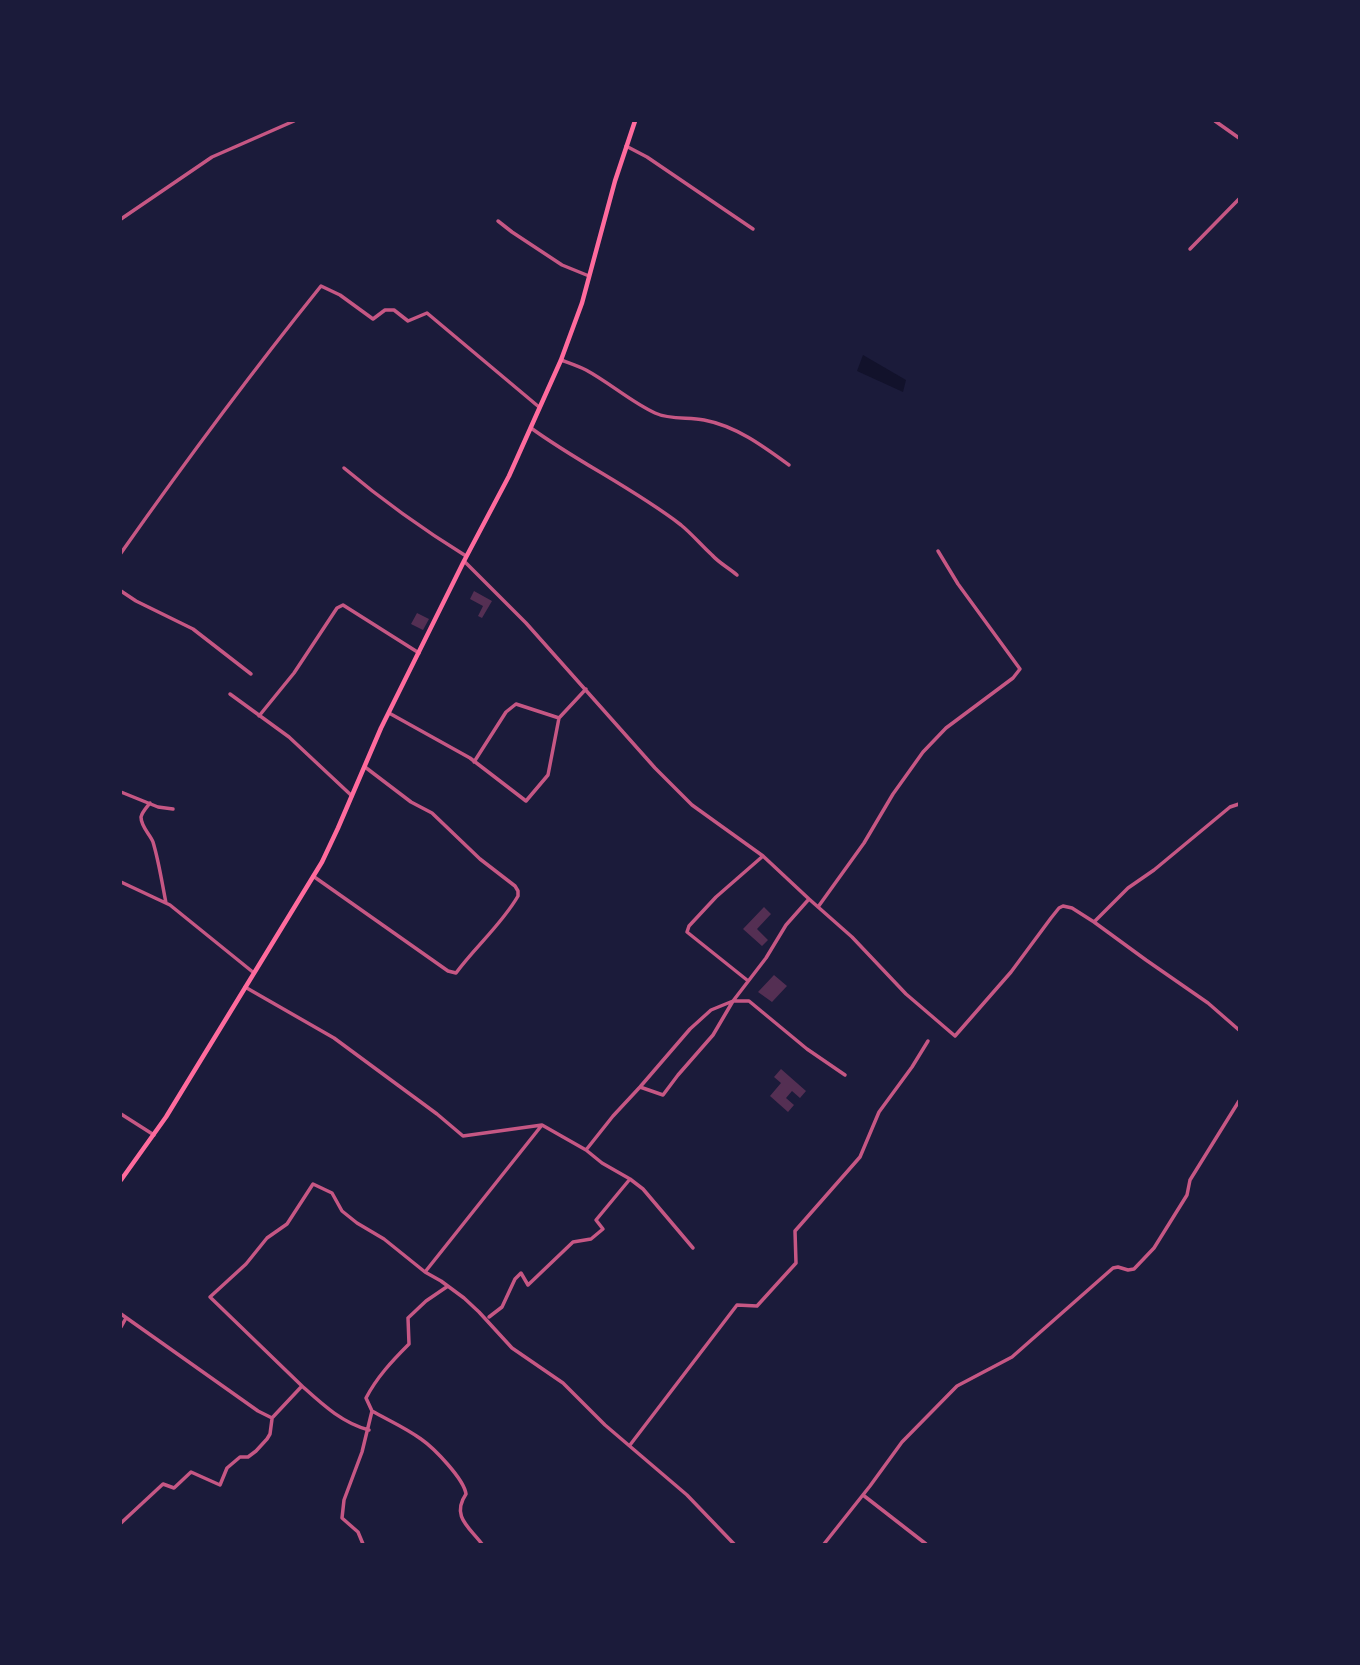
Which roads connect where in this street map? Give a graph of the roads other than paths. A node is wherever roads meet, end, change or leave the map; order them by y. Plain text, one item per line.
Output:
1 (294, 121) edge
2 (635, 121) edge
3 (1215, 121) edge
4 (1239, 138) edge
5 (626, 146) junction
6 (1239, 199) edge
7 (121, 219) edge
8 (498, 222) dead end
9 (753, 229) dead end
10 (1190, 249) dead end
11 (589, 276) junction
12 (561, 360) junction
13 (540, 408) junction
14 (531, 428) junction
15 (789, 465) dead end
16 (344, 468) dead end
17 (938, 551) dead end
18 (121, 553) edge
19 (465, 559) junction
20 (737, 575) dead end
21 (121, 590) edge
22 (419, 653) junction
23 (251, 674) dead end
24 (586, 689) junction
25 (230, 694) dead end
26 (389, 713) junction
27 (259, 716) junction
28 (559, 719) junction
29 (474, 762) junction
30 (365, 767) junction
31 (121, 792) edge
32 (352, 796) junction
33 (150, 803) junction
34 (1239, 804) edge
35 (173, 809) dead end
36 (762, 856) junction
37 (313, 876) junction
38 (121, 882) edge
39 (809, 899) junction
40 (166, 903) junction
41 (818, 907) junction
42 (1094, 922) junction
43 (254, 972) junction
44 (747, 980) junction
45 (245, 987) junction
46 (733, 1001) junction
47 (1239, 1030) edge
48 (928, 1041) dead end
49 (845, 1075) dead end
50 (640, 1087) junction
51 (1239, 1101) edge
52 (121, 1114) edge
53 (542, 1125) junction
54 (154, 1135) junction
55 (586, 1150) junction
56 (630, 1179) junction
57 (121, 1180) edge
58 (693, 1248) dead end
59 (425, 1272) junction
60 (448, 1286) junction
61 (121, 1314) edge
62 (489, 1317) dead end
63 (126, 1318) junction
64 (121, 1326) edge
65 (302, 1386) junction
66 (372, 1411) junction
67 (272, 1418) junction
68 (369, 1430) junction
69 (630, 1445) junction
70 (863, 1495) junction
71 (121, 1524) edge
72 (363, 1544) edge
73 (482, 1544) edge
74 (734, 1544) edge
75 (824, 1544) edge
76 (926, 1544) edge

1 - 7 street
2 - 5 main road
3 - 4 street
5 - 9 street
5 - 11 main road
6 - 10 street
8 - 11 street
11 - 12 main road
12 - 13 main road
12 - 15 street
13 - 14 main road
13 - 18 street
14 - 19 main road
14 - 20 street
16 - 19 street
17 - 41 street
19 - 22 main road
19 - 24 street
21 - 23 street
22 - 26 main road
22 - 27 street
24 - 28 street
24 - 36 street
25 - 27 street
26 - 29 street
26 - 30 main road
27 - 32 street
28 - 29 street
28 - 29 street
30 - 32 main road
30 - 37 street
31 - 33 street
32 - 37 main road
33 - 35 street
33 - 40 street
34 - 42 street
36 - 39 street
36 - 44 street
37 - 43 main road
38 - 40 street
39 - 41 street
39 - 44 street
40 - 43 street
41 - 42 street
42 - 47 street
43 - 45 main road
44 - 46 street
45 - 53 street
45 - 54 main road
46 - 49 street
46 - 50 street
46 - 50 street
48 - 69 street
50 - 55 street
51 - 70 street
52 - 54 street
53 - 55 street
53 - 59 street
54 - 57 main road
55 - 56 street
56 - 58 street
56 - 62 street
59 - 60 street
59 - 65 street
60 - 66 street
60 - 69 street
61 - 63 street
63 - 64 street
63 - 67 street
65 - 67 street
65 - 68 street
66 - 68 street
66 - 73 street
67 - 71 street
68 - 72 street
69 - 74 street
70 - 75 street
70 - 76 street

